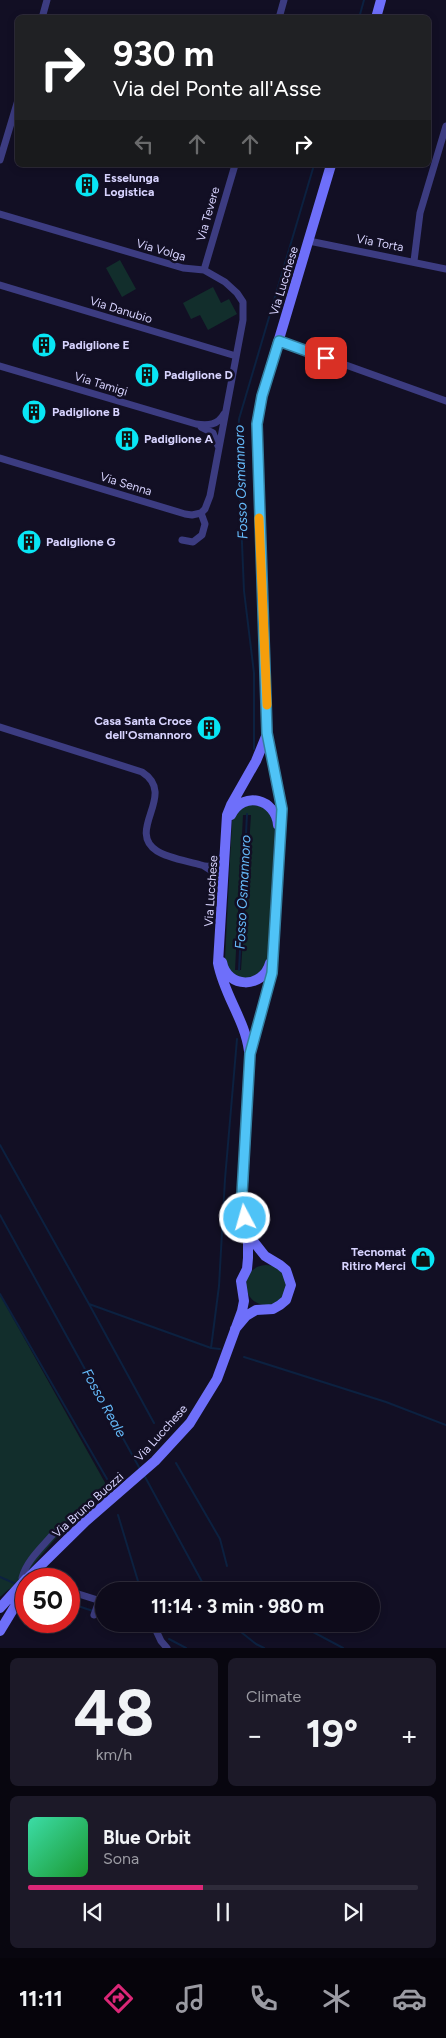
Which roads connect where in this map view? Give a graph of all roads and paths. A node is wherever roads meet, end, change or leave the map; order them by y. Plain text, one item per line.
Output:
1 (47, 0) edge
2 (284, 0) edge
3 (381, 0) edge
4 (43, 15) edge
5 (279, 15) edge
6 (377, 15) edge
7 (15, 110) edge
8 (446, 126) edge
9 (0, 160) edge
10 (234, 167) edge
11 (330, 167) edge
12 (0, 214) edge
13 (309, 241) junction
14 (414, 261) junction
15 (446, 269) edge
16 (204, 270) junction
17 (0, 285) edge
18 (279, 341) junction
19 (236, 356) junction
20 (0, 366) edge
21 (446, 401) edge
22 (226, 412) junction
23 (196, 424) junction
24 (218, 450) junction
25 (0, 458) edge
26 (201, 513) junction
27 (182, 540) dead end
28 (0, 727) edge
29 (267, 733) junction
30 (227, 826) junction
31 (279, 841) junction
32 (226, 845) junction
33 (204, 866) junction
34 (224, 886) junction
35 (220, 946) junction
36 (272, 953) junction
37 (250, 1054) junction
38 (247, 1228) junction
39 (274, 1261) junction
40 (247, 1269) junction
41 (243, 1295) junction
42 (260, 1309) junction
43 (235, 1329) junction
44 (142, 1473) joint
45 (54, 1533) dead end
46 (27, 1568) edge
47 (40, 1568) edge
48 (15, 1594) edge
49 (80, 1595) edge
50 (95, 1600) edge
51 (15, 1604) edge
52 (0, 1608) edge
53 (0, 1631) edge
54 (157, 1632) edge
55 (167, 1648) edge

1 - 4 street
2 - 5 street
3 - 6 main road
7 - 9 street
8 - 14 street
10 - 16 street, Via Tevere
11 - 13 main road, Via Lucchese
12 - 16 street, Via Volga
13 - 14 street, Via Torta
13 - 18 main road, Via Lucchese
14 - 15 street, Via Torta
16 - 19 street, Via Volga
17 - 19 street, Via Danubio
18 - 21 street
18 - 29 main road, Via Lucchese
19 - 22 street, Via Volga
20 - 23 street, Via Tamigi
22 - 23 street, Via Tamigi
22 - 24 street, Via Volga
23 - 24 street, Via Tamigi
24 - 26 street, Via Volga
25 - 26 street, Via Senna
26 - 27 street
28 - 33 street
29 - 30 main road, Via Lucchese
29 - 31 main road, Via Lucchese
30 - 31 main road
30 - 32 main road, Via Lucchese
31 - 36 main road, Via Lucchese
32 - 33 street
32 - 34 main road, Via Lucchese
33 - 34 street
34 - 35 main road, Via Lucchese
35 - 36 main road
35 - 37 main road, Via Lucchese
36 - 37 main road, Via Lucchese
37 - 38 main road, Via Lucchese
38 - 39 main road, Via Lucchese
38 - 40 main road, Via Lucchese
39 - 40 main road
39 - 42 main road, Via Lucchese
40 - 41 main road, Via Lucchese
41 - 42 main road
41 - 43 main road, Via Lucchese
42 - 43 main road, Via Lucchese
43 - 44 main road, Via Lucchese
44 - 47 main road, Via Bruno Buozzi
45 - 46 street, Via Bruno Buozzi
48 - 52 main road, Via Bruno Buozzi
49 - 50 street
51 - 53 main road, Via Bruno Buozzi
54 - 55 street

